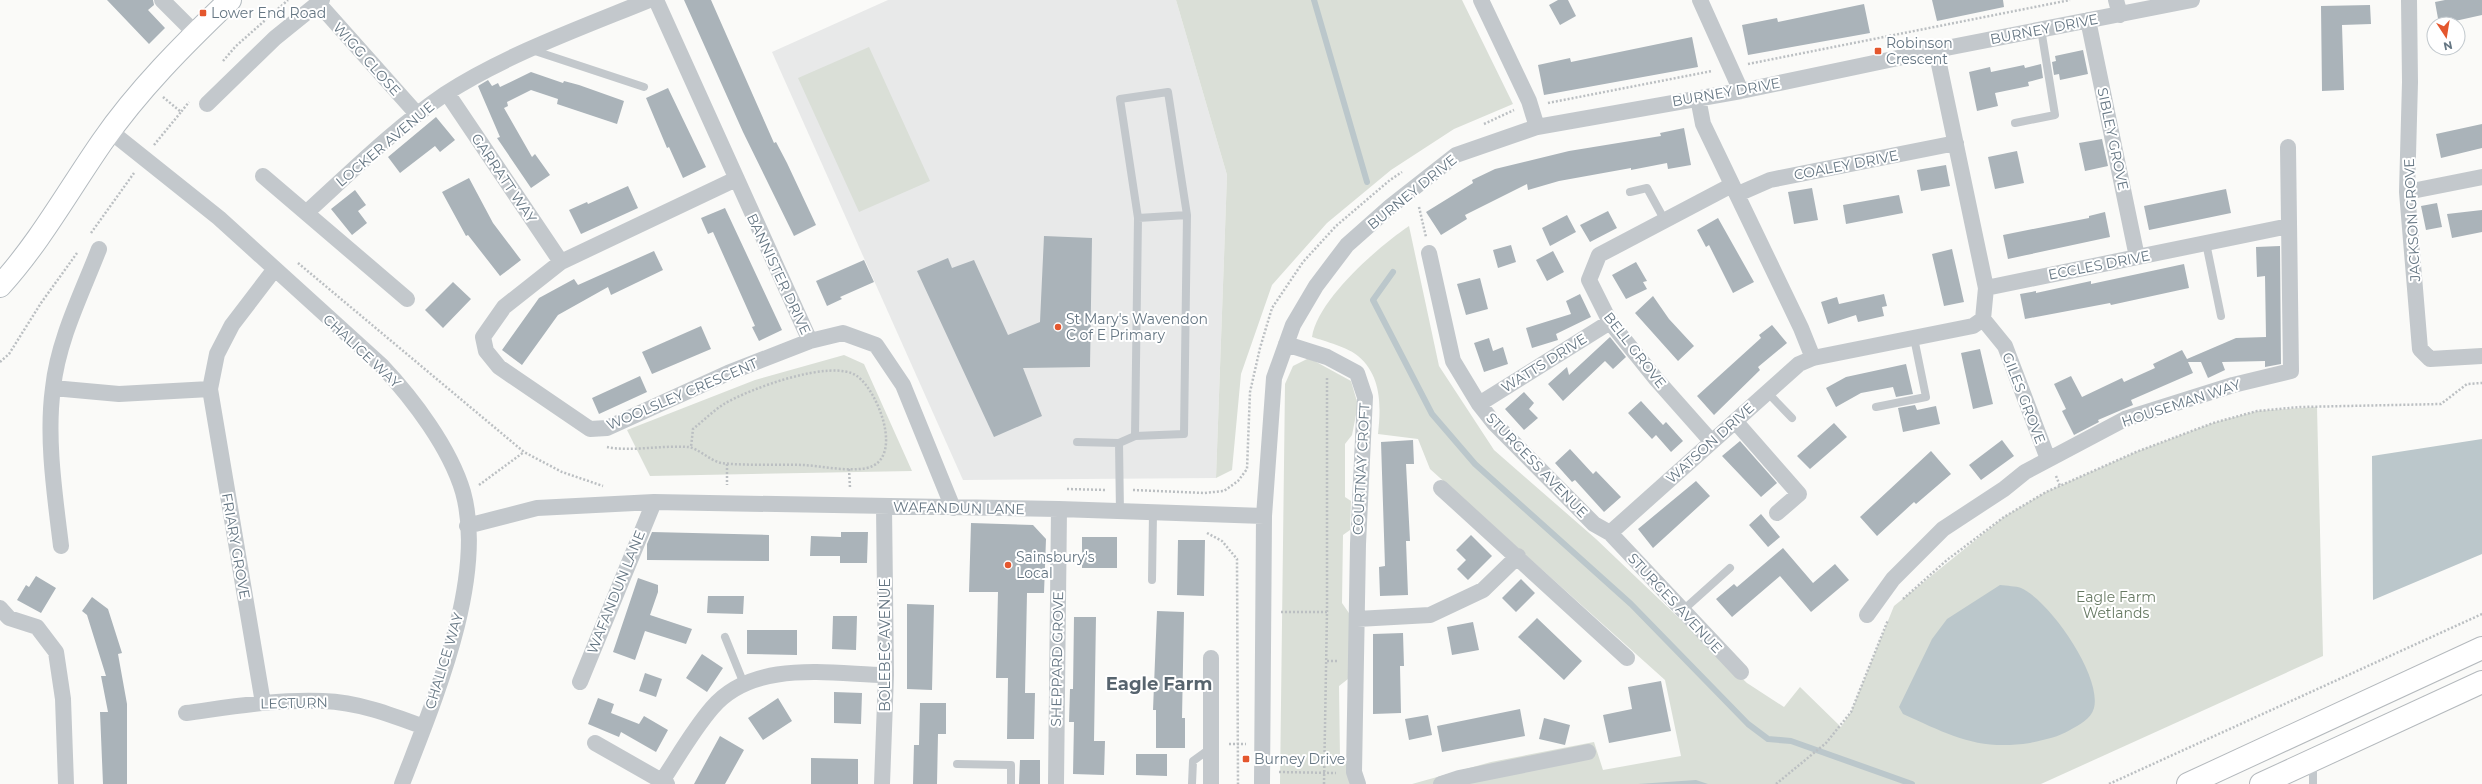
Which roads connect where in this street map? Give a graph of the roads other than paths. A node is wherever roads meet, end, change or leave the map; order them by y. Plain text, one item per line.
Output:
1 (162, 0) edge
2 (230, 0) edge
3 (649, 0) edge
4 (656, 0) edge
5 (1480, 0) edge
6 (1700, 0) edge
7 (2192, 0) edge
8 (2409, 0) edge
9 (320, 2) edge
10 (2118, 8) edge
11 (2088, 20) junction
12 (2041, 29) junction
13 (195, 33) junction
14 (532, 50) junction
15 (1936, 50) junction
16 (644, 87) dead end
17 (1741, 91) junction
18 (447, 93) junction
19 (1698, 98) junction
20 (207, 104) dead end
21 (417, 114) junction
22 (2015, 123) dead end
23 (1537, 127) junction
24 (110, 131) junction
25 (1956, 144) junction
26 (2288, 147) dead end
27 (263, 176) dead end
28 (2482, 177) edge
29 (736, 179) junction
30 (1735, 189) junction
31 (1630, 192) dead end
32 (2407, 192) junction
33 (307, 212) junction
34 (1187, 215) junction
35 (1138, 218) junction
36 (1664, 219) junction
37 (2289, 226) junction
38 (2209, 242) junction
39 (99, 249) dead end
40 (1429, 253) road end
41 (2137, 257) junction
42 (561, 262) junction
43 (274, 270) junction
44 (0, 286) edge
45 (1986, 288) junction
46 (407, 299) dead end
47 (2221, 316) dead end
48 (1983, 319) junction
49 (1610, 322) junction
50 (1914, 338) junction
51 (810, 341) junction
52 (1286, 344) junction
53 (2482, 356) edge
54 (1813, 358) junction
55 (52, 388) junction
56 (210, 389) junction
57 (1767, 392) junction
58 (1479, 404) junction
59 (1876, 407) dead end
60 (1792, 418) dead end
61 (1735, 421) junction
62 (1135, 436) junction
63 (1711, 441) junction
64 (1077, 442) dead end
65 (1119, 443) junction
66 (2048, 459) junction
67 (1441, 488) dead end
68 (654, 502) junction
69 (884, 507) junction
70 (953, 508) junction
71 (1059, 509) junction
72 (1120, 512) junction
73 (1153, 513) junction
74 (1777, 513) dead end
75 (1264, 516) junction
76 (467, 526) junction
77 (1610, 533) junction
78 (60, 546) dead end
79 (1518, 556) junction
80 (1730, 568) dead end
81 (1152, 580) dead end
82 (0, 608) edge
83 (1682, 611) junction
84 (1867, 615) dead end
85 (1358, 619) junction
86 (726, 637) dead end
87 (2482, 648) edge
88 (1211, 658) dead end
89 (1627, 658) dead end
90 (1741, 672) dead end
91 (886, 675) junction
92 (580, 682) dead end
93 (2482, 682) edge
94 (744, 684) junction
95 (263, 703) junction
96 (186, 713) dead end
97 (424, 727) junction
98 (595, 743) dead end
99 (1211, 746) junction
100 (1588, 752) dead end
101 (2313, 760) junction
102 (957, 764) dead end
103 (1262, 778) edge
104 (1357, 779) edge
105 (664, 783) edge
106 (66, 784) edge
107 (402, 784) edge
108 (882, 784) edge
109 (1012, 784) edge
110 (1056, 784) edge
111 (1192, 784) edge
112 (1211, 784) edge
113 (1441, 784) edge
114 (2188, 784) edge
115 (2261, 784) edge
116 (2313, 784) edge

1 - 13 street
2 - 13 main road
3 - 14 street, LOCKER AVENUE
4 - 29 street, BANNISTER DRIVE
5 - 23 street
6 - 17 street
7 - 10 street, BURNEY DRIVE
8 - 32 street, JACKSON GROVE
9 - 20 street, WIGG CLOSE
9 - 21 street, WIGG CLOSE
10 - 11 street, BURNEY DRIVE
11 - 12 street, BURNEY DRIVE
11 - 41 street, SIBLEY GROVE
12 - 15 street, BURNEY DRIVE
12 - 22 lane
13 - 24 main road
14 - 16 lane
14 - 18 street, LOCKER AVENUE
15 - 17 street, BURNEY DRIVE
15 - 25 street
17 - 19 street, BURNEY DRIVE
18 - 21 street, LOCKER AVENUE
18 - 42 street, GARRATT WAY
19 - 23 street, BURNEY DRIVE
19 - 30 street
21 - 33 street, LOCKER AVENUE
23 - 52 street, BURNEY DRIVE
24 - 43 street, CHALICE WAY
24 - 44 main road
25 - 30 street, COALEY DRIVE
25 - 45 street
26 - 37 street, HOUSEMAN WAY
27 - 33 street
28 - 32 street
29 - 42 street, WOOLSLEY CRESCENT
29 - 51 street, BANNISTER DRIVE
30 - 36 street, BELL GROVE
30 - 54 street
31 - 36 lane
32 - 53 street, JACKSON GROVE
33 - 46 street
34 - 35 lane
34 - 35 lane
34 - 62 lane
35 - 62 lane
36 - 49 street, BELL GROVE
37 - 38 street, ECCLES DRIVE
37 - 66 street, HOUSEMAN WAY
38 - 41 street, ECCLES DRIVE
38 - 47 lane
39 - 55 street
40 - 58 street, STURGESS AVENUE
41 - 45 street, ECCLES DRIVE
42 - 51 street, WOOLSLEY CRESCENT
43 - 56 street, FRIARY GROVE
43 - 76 street, CHALICE WAY
45 - 48 street
48 - 50 street
48 - 66 street, GILES GROVE
49 - 58 street, WATTS DRIVE
49 - 63 street, BELL GROVE
50 - 54 street
50 - 59 lane
51 - 70 street, BANNISTER DRIVE
52 - 75 street, BURNEY DRIVE
52 - 85 street, COURTNAY CROFT
54 - 57 street, WATSON DRIVE
55 - 56 street
55 - 78 street
56 - 95 street, FRIARY GROVE
57 - 60 lane
57 - 61 street, WATSON DRIVE
58 - 77 street, STURGESS AVENUE
61 - 63 street, WATSON DRIVE
61 - 74 street
62 - 65 lane
63 - 77 street, WATSON DRIVE
64 - 65 lane
65 - 72 lane
66 - 84 street, HOUSEMAN WAY
67 - 79 street
68 - 69 street, WAFANDUN LANE
68 - 76 street, WAFANDUN LANE
68 - 92 street, WAFANDUN LANE
69 - 70 street, WAFANDUN LANE
69 - 91 street, BOLEBEC AVENUE
70 - 71 street, WAFANDUN LANE
71 - 72 street, WAFANDUN LANE
71 - 110 street, SHEPPARD GROVE
72 - 73 street, WAFANDUN LANE
73 - 75 street, WAFANDUN LANE
73 - 81 lane
75 - 103 street, BURNEY DRIVE
76 - 97 street, CHALICE WAY
77 - 83 street, STURGES AVENUE
79 - 85 street
79 - 89 street
80 - 83 lane
82 - 106 street
83 - 90 street, STURGES AVENUE
85 - 104 street, COURTNAY CROFT
86 - 94 lane
87 - 114 main road
88 - 99 street
91 - 94 street
91 - 108 street, BOLEBEC AVENUE
93 - 101 main road
94 - 105 street
95 - 96 street, LECTURN
95 - 97 street, LECTURN
97 - 107 street, CHALICE WAY
98 - 105 street
99 - 111 lane
99 - 112 street
100 - 113 street
101 - 115 main road
101 - 116 lane
102 - 109 lane

